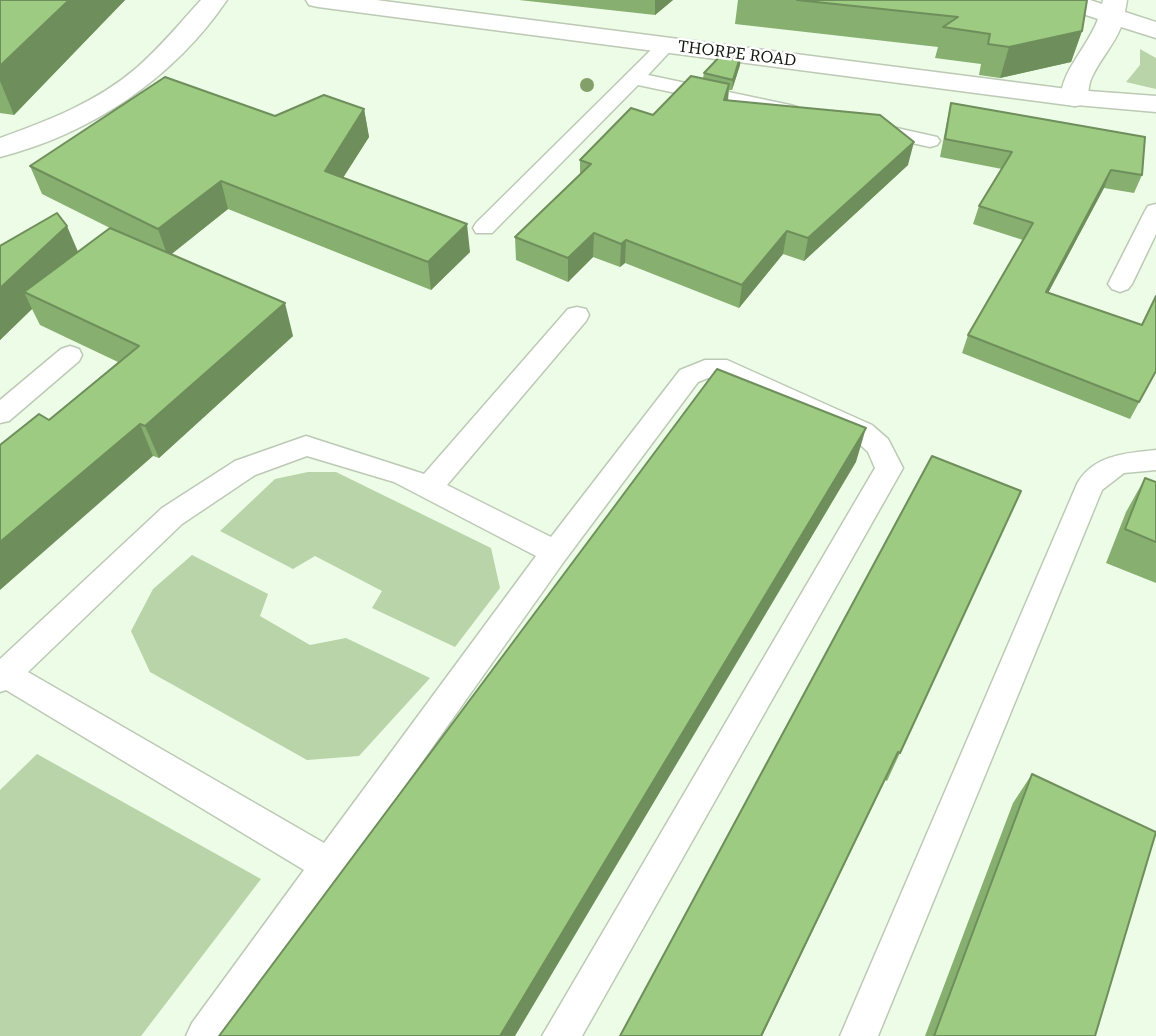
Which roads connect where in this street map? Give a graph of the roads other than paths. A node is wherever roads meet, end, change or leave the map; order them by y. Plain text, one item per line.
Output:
1 (215, 0) edge
2 (322, 0) edge
3 (1065, 0) edge
4 (1114, 9) edge
5 (1156, 30) edge
6 (667, 45) junction
7 (635, 78) junction
8 (1075, 98) junction
9 (1156, 104) edge
10 (809, 115) edge
11 (849, 124) edge
12 (930, 141) dead end
13 (0, 148) edge
14 (1156, 211) edge
15 (484, 228) dead end
16 (1120, 284) dead end
17 (577, 315) dead end
18 (70, 355) dead end
19 (0, 414) edge
20 (1156, 460) edge
21 (428, 488) junction
22 (555, 552) junction
23 (2, 676) edge
24 (327, 864) junction
25 (205, 1036) edge
26 (561, 1036) edge
27 (859, 1036) edge

1 - 13 street
2 - 6 street, THORPE ROAD
3 - 4 street
4 - 5 street
4 - 8 street
6 - 7 lane
6 - 8 street, THORPE ROAD
7 - 10 lane
7 - 15 lane
8 - 9 street, THORPE ROAD
11 - 12 lane
14 - 16 lane
17 - 21 lane
18 - 19 lane
20 - 27 lane
21 - 22 lane
21 - 23 lane
22 - 24 lane
22 - 26 lane
23 - 24 lane
24 - 25 lane

